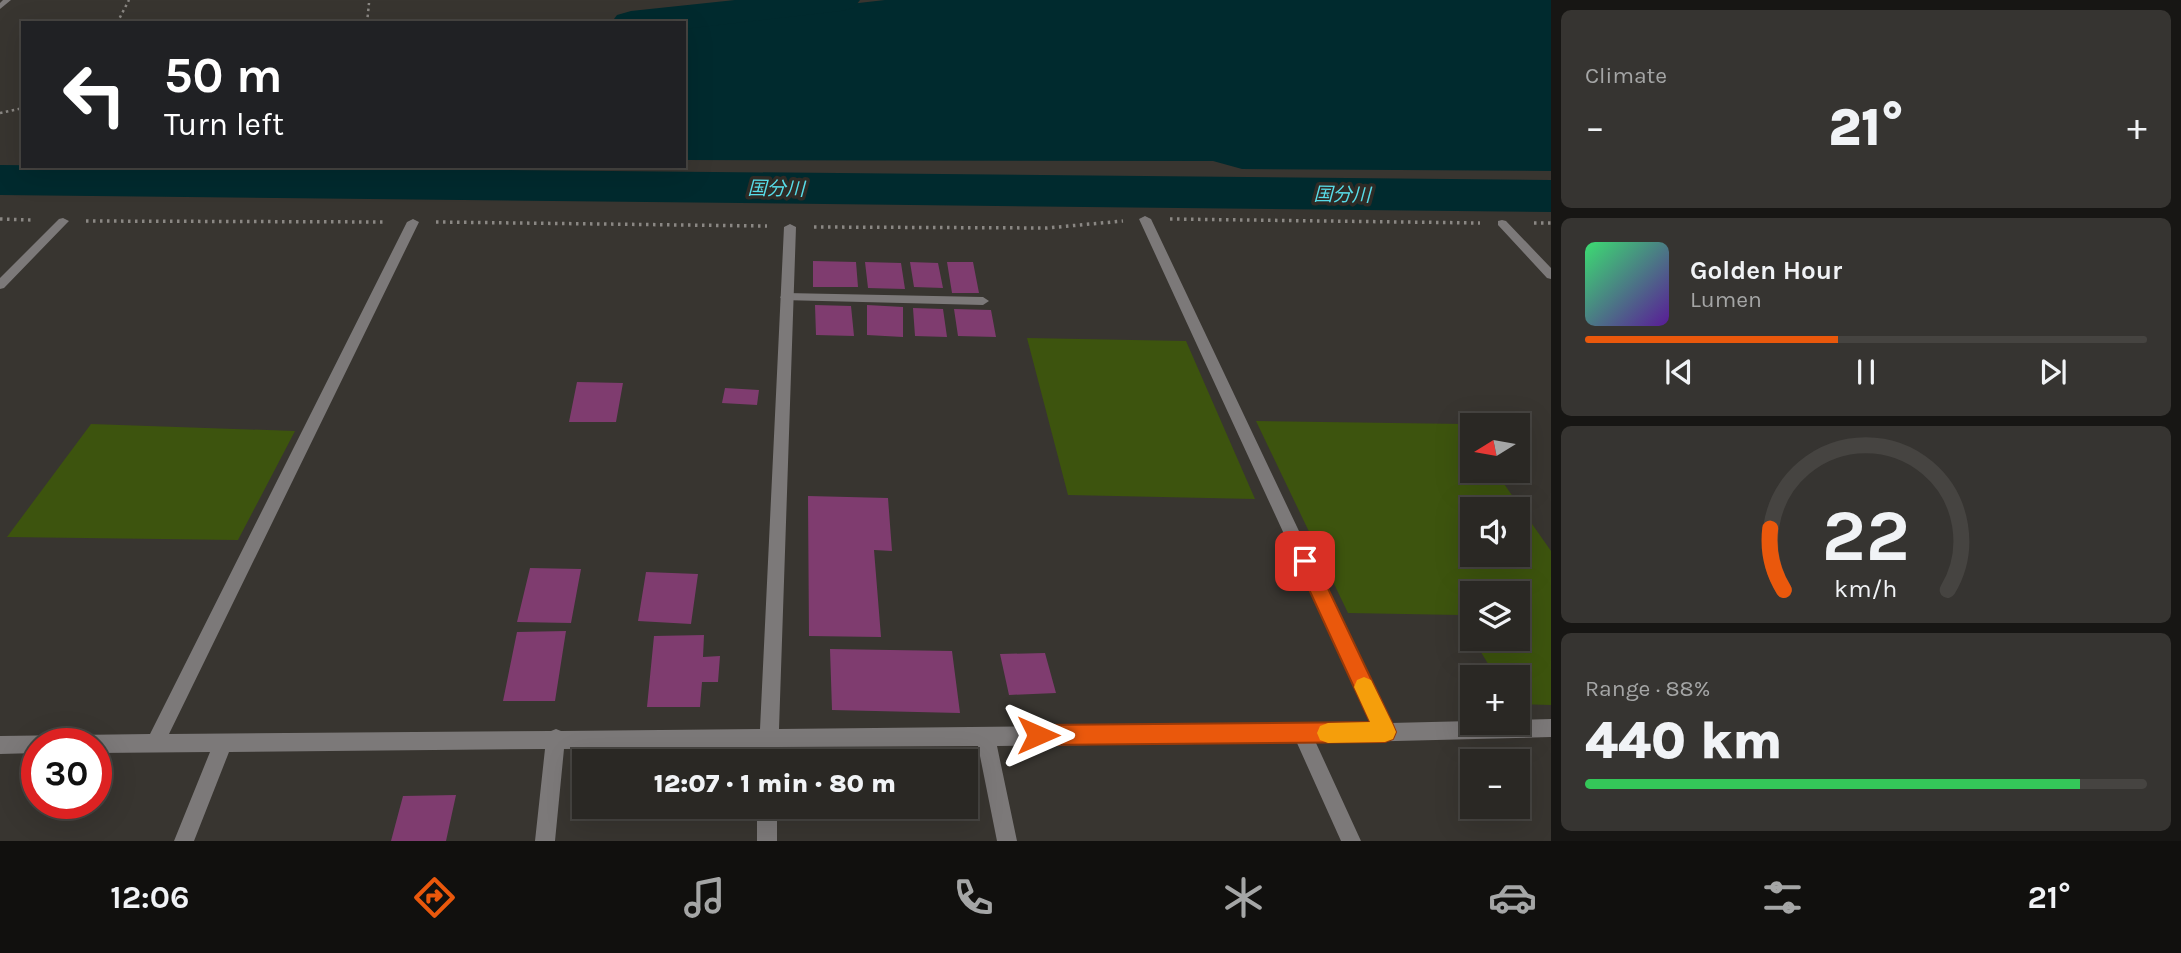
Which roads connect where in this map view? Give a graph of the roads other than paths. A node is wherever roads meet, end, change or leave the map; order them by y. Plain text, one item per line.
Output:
1 (7, 0) edge
2 (0, 6) edge
3 (1145, 219) dead end
4 (63, 221) dead end
5 (413, 222) dead end
6 (1502, 223) dead end
7 (790, 227) dead end
8 (1551, 275) edge
9 (0, 285) edge
10 (786, 297) junction
11 (983, 301) dead end
12 (1551, 728) edge
13 (1385, 732) junction
14 (1302, 734) junction
15 (985, 735) junction
16 (768, 737) junction
17 (556, 738) junction
18 (156, 741) junction
19 (224, 741) junction
20 (112, 742) edge
21 (21, 744) edge
22 (0, 745) edge
23 (768, 749) edge
24 (767, 819) edge
25 (184, 841) edge
26 (545, 841) edge
27 (767, 841) edge
28 (1007, 841) edge
29 (1350, 841) edge

1 - 2 street
3 - 13 street
4 - 9 street
5 - 18 street
6 - 8 street
7 - 10 street
10 - 11 street
10 - 16 street
12 - 13 street
13 - 14 street
14 - 15 street
14 - 29 street
15 - 16 street
15 - 28 street
16 - 17 street
16 - 23 street
17 - 19 street
17 - 26 street
18 - 19 street
18 - 20 street
19 - 25 street
21 - 22 street
24 - 27 street

